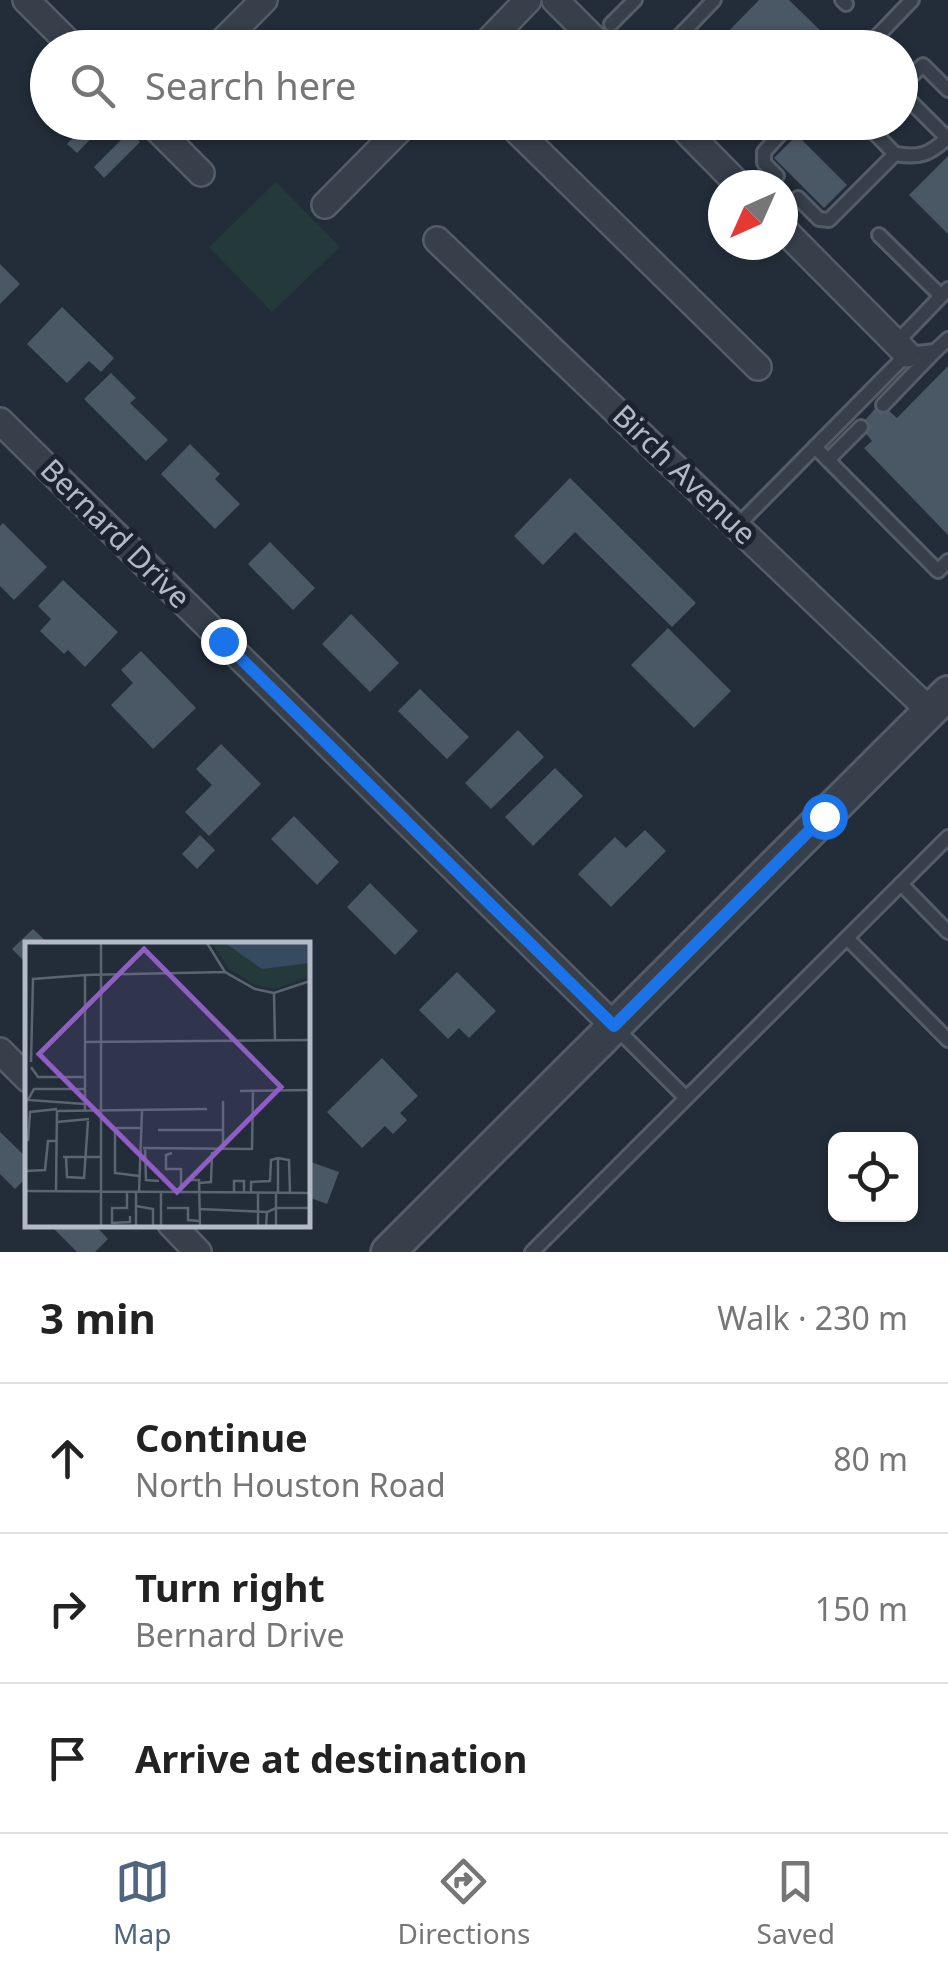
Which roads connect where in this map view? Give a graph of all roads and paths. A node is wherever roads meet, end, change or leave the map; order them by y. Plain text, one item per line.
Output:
1 (26, 0) edge
2 (264, 0) edge
3 (528, 0) edge
4 (555, 0) edge
5 (635, 0) edge
6 (714, 0) edge
7 (912, 0) edge
8 (56, 30) edge
9 (234, 30) edge
10 (499, 30) edge
11 (598, 30) edge
12 (612, 30) edge
13 (685, 30) edge
14 (883, 30) edge
15 (918, 69) edge
16 (948, 90) edge
17 (918, 107) edge
18 (948, 138) edge
19 (168, 140) edge
20 (389, 140) edge
21 (526, 140) edge
22 (695, 140) edge
23 (775, 140) edge
24 (881, 140) edge
25 (895, 154) junction
26 (724, 170) edge
27 (770, 170) edge
28 (201, 173) dead end
29 (798, 198) dead end
30 (325, 205) dead end
31 (880, 234) dead end
32 (438, 240) dead end
33 (798, 244) edge
34 (945, 293) edge
35 (948, 339) edge
36 (902, 348) junction
37 (936, 351) junction
38 (758, 367) dead end
39 (883, 406) dead end
40 (0, 421) edge
41 (861, 428) dead end
42 (815, 447) junction
43 (828, 460) junction
44 (737, 526) junction
45 (945, 571) edge
46 (939, 708) edge
47 (948, 837) edge
48 (901, 884) junction
49 (948, 932) edge
50 (847, 938) junction
51 (614, 1026) junction
52 (948, 1040) edge
53 (0, 1051) edge
54 (25, 1076) edge
55 (686, 1098) junction
56 (174, 1227) edge
57 (198, 1252) edge
58 (388, 1252) edge
59 (532, 1252) edge

1 - 8 street
2 - 9 street
3 - 10 street
4 - 11 street
5 - 12 lane
6 - 13 lane
7 - 14 lane
15 - 16 lane
17 - 18 lane
18 - 25 lane
19 - 28 street
20 - 30 street
21 - 38 street
22 - 26 street
23 - 27 lane
24 - 25 lane
25 - 29 lane
31 - 34 lane
32 - 44 street, Birch Avenue
33 - 36 street
34 - 36 lane
35 - 37 lane
36 - 37 lane
36 - 42 lane
37 - 39 lane
40 - 51 street, Bernard Drive
41 - 43 lane
42 - 43 lane
42 - 44 lane
43 - 45 lane
44 - 46 street, Birch Avenue
46 - 51 street
47 - 48 lane
48 - 49 lane
48 - 50 lane
50 - 52 lane
50 - 55 lane
51 - 55 lane
51 - 58 street
53 - 54 street
55 - 59 lane
56 - 57 street

